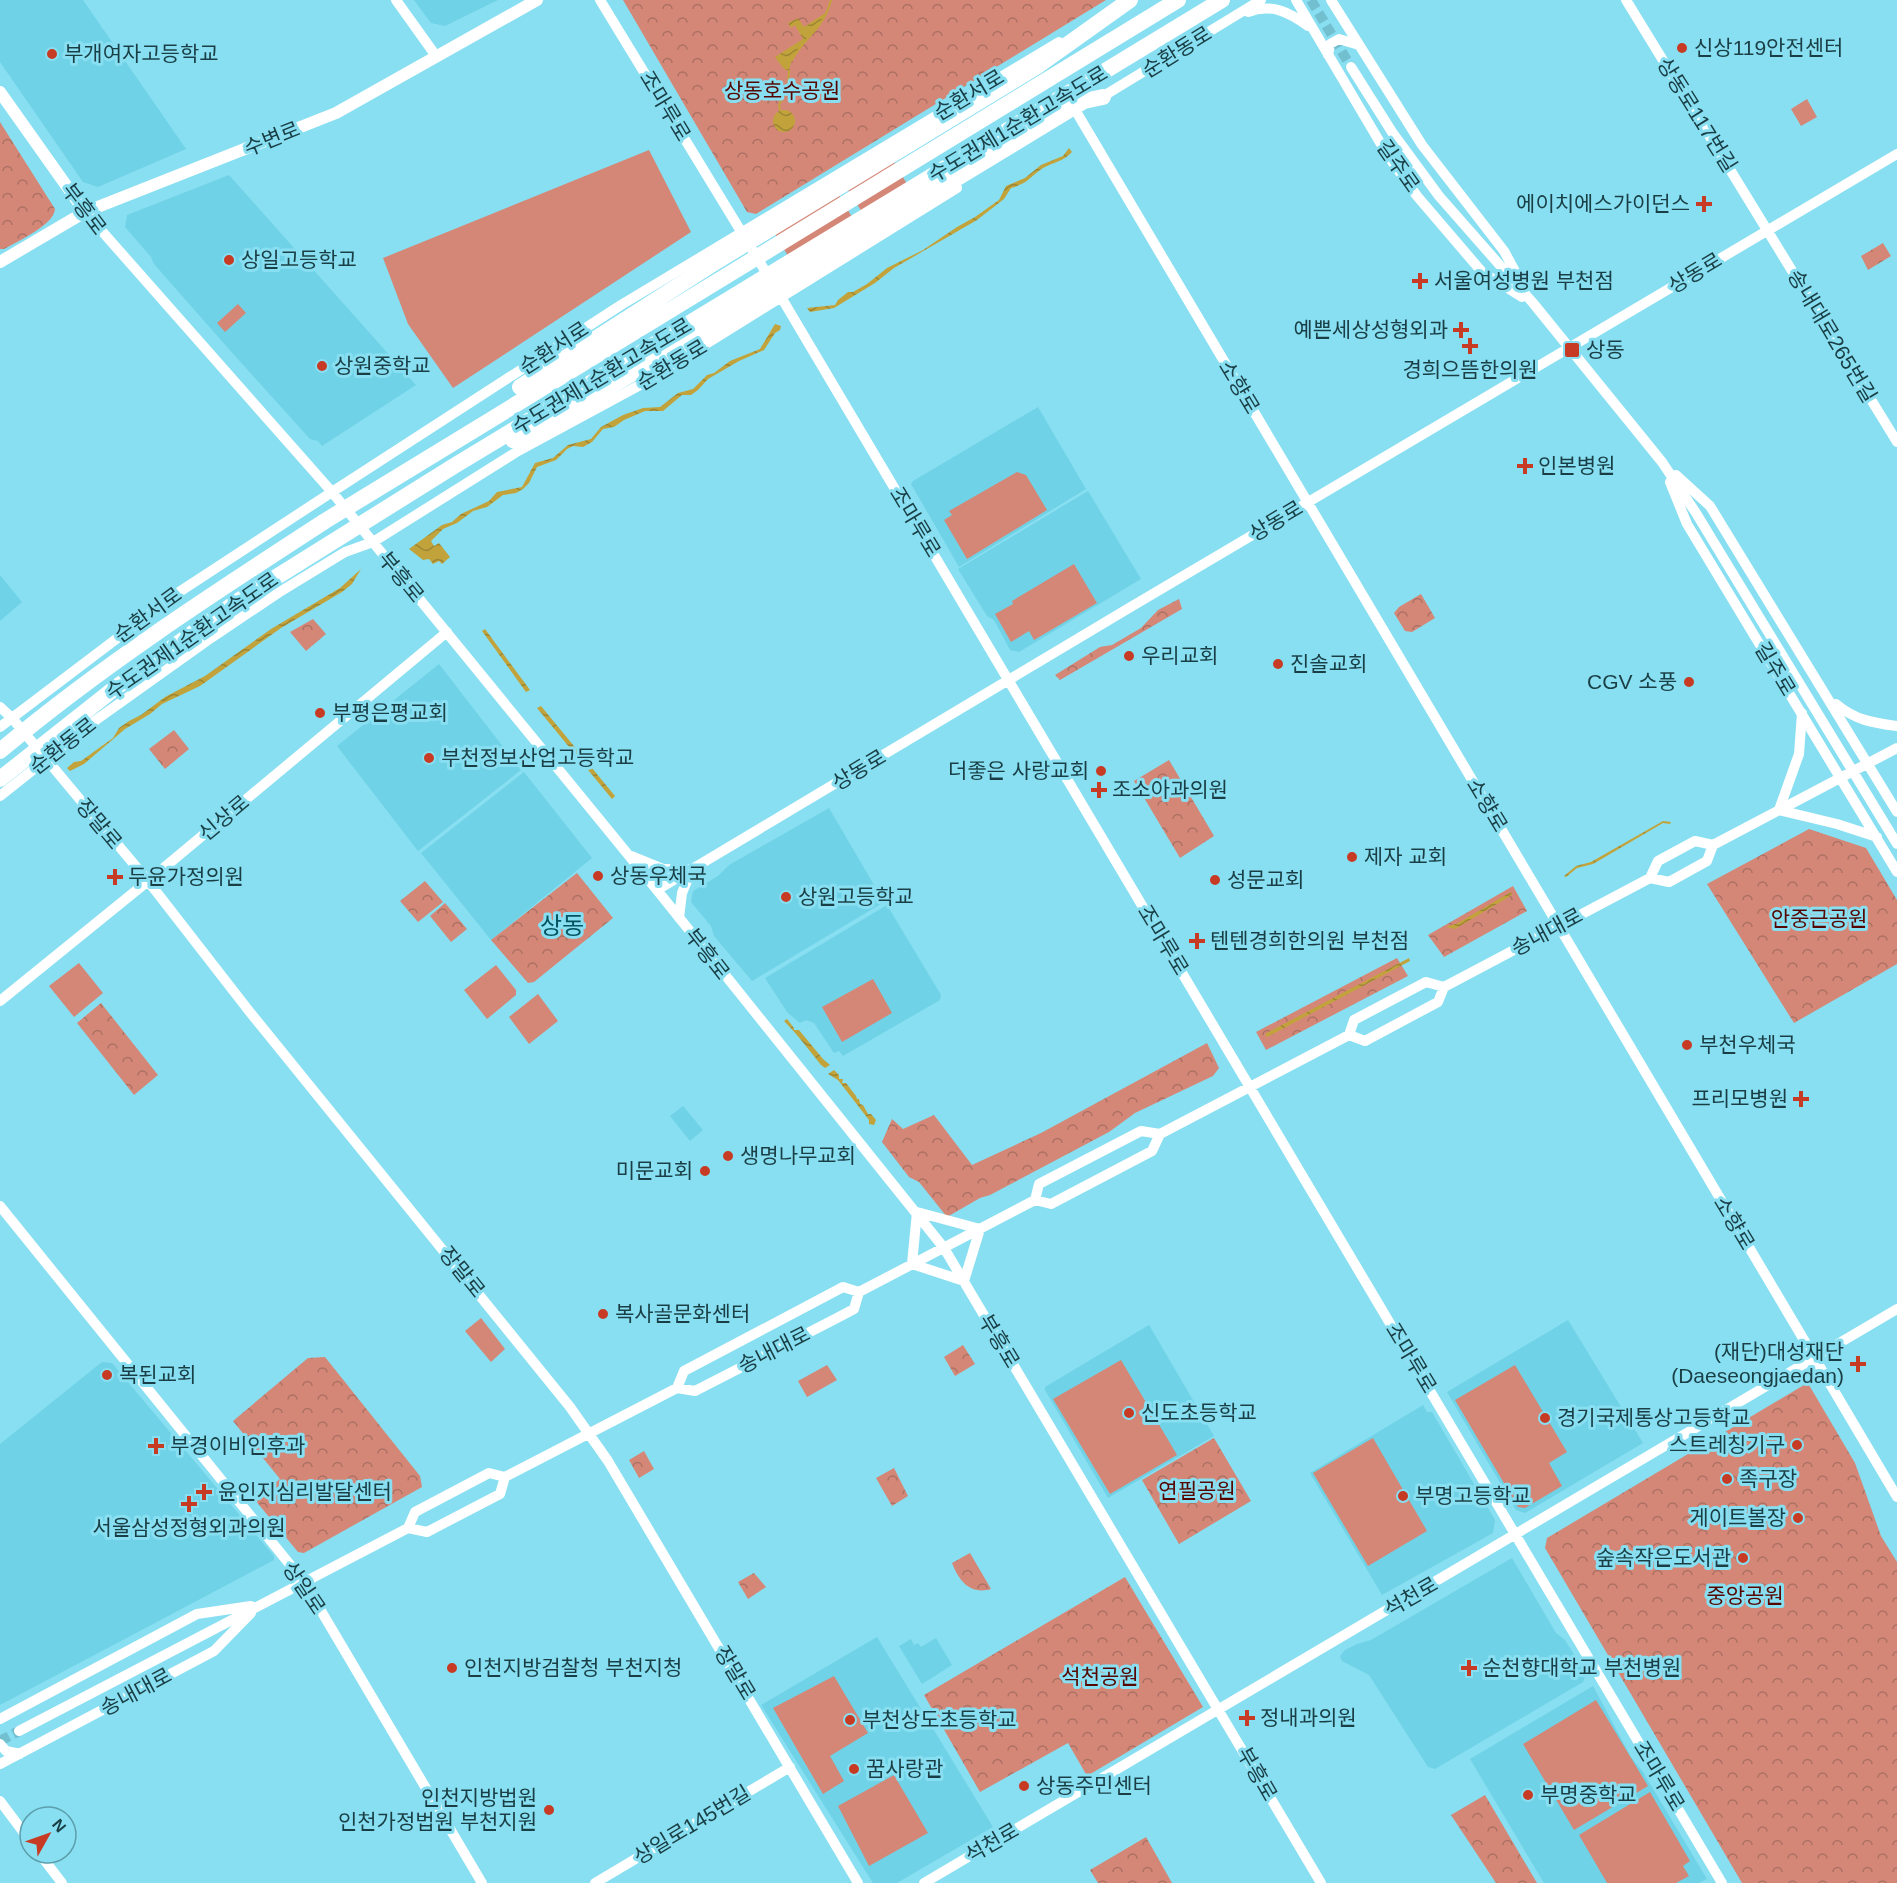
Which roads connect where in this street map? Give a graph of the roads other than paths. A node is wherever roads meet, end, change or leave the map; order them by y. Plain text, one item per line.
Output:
1 (396, 0) edge
2 (537, 0) edge
3 (600, 0) edge
4 (1129, 0) edge
5 (1178, 0) edge
6 (1222, 0) edge
7 (1261, 0) edge
8 (1296, 0) edge
9 (1333, 0) edge
10 (1626, 0) edge
11 (1223, 23) junction
12 (1313, 29) junction
13 (1359, 45) junction
14 (1328, 55) junction
15 (436, 56) junction
16 (1351, 67) tunnel mouth
17 (0, 92) edge
18 (1103, 97) junction
19 (1077, 113) junction
20 (1897, 154) edge
21 (85, 212) junction
22 (1767, 230) junction
23 (742, 233) junction
24 (0, 262) edge
25 (781, 297) junction
26 (1533, 303) junction
27 (1569, 348) junction
28 (1897, 442) edge
29 (441, 449) junction
30 (1662, 462) junction
31 (454, 466) junction
32 (332, 492) junction
33 (1307, 503) junction
34 (373, 542) junction
35 (447, 632) junction
36 (1009, 681) junction
37 (1827, 696) junction
38 (0, 707) edge
39 (1802, 713) junction
40 (12, 718) junction
41 (1897, 726) edge
42 (0, 728) edge
43 (1897, 748) edge
44 (0, 751) edge
45 (45, 759) junction
46 (1868, 763) junction
47 (1841, 777) junction
48 (0, 778) edge
49 (0, 796) edge
50 (1779, 810) junction
51 (1897, 812) edge
52 (1897, 817) edge
53 (1877, 837) junction
54 (1897, 844) edge
55 (1713, 845) junction
56 (628, 855) junction
57 (692, 869) junction
58 (1897, 872) edge
59 (1650, 878) junction
60 (148, 881) junction
61 (657, 890) junction
62 (679, 918) junction
63 (1558, 926) junction
64 (1444, 987) junction
65 (0, 1001) edge
66 (1349, 1035) junction
67 (1250, 1086) junction
68 (1160, 1134) junction
69 (1035, 1200) junction
70 (0, 1206) edge
71 (916, 1212) junction
72 (980, 1229) junction
73 (944, 1248) junction
74 (912, 1264) junction
75 (964, 1281) junction
76 (859, 1292) junction
77 (1897, 1309) edge
78 (1814, 1358) junction
79 (676, 1388) junction
80 (589, 1433) junction
81 (505, 1477) junction
82 (1897, 1497) edge
83 (408, 1528) junction
84 (1516, 1535) junction
85 (304, 1582) junction
86 (260, 1605) junction
87 (1219, 1710) junction
88 (2, 1720) edge
89 (19, 1731) tunnel mouth
90 (0, 1744) edge
91 (20, 1754) junction
92 (0, 1764) edge
93 (790, 1767) junction
94 (0, 1801) edge
95 (18, 1825) edge
96 (48, 1865) edge
97 (62, 1883) edge
98 (483, 1883) edge
99 (594, 1883) edge
100 (858, 1883) edge
101 (924, 1883) edge
102 (1321, 1883) edge
103 (1722, 1883) edge

1 - 15 street
2 - 15 main road, 수변로
3 - 23 street, 조마루로
4 - 23 street, 순환서로
4 - 29 highway
5 - 29 highway, 수도권제1순환고속도로
6 - 31 highway, 수도권제1순환고속도로
7 - 11 street, 순환동로
8 - 12 street, 길주로
9 - 13 street, 길주로
10 - 22 street, 상동로117번길
11 - 12 street
11 - 18 street, 순환동로
12 - 14 street, 길주로
13 - 14 street
13 - 26 street, 길주로
14 - 26 street, 길주로
15 - 21 main road, 수변로
16 - 26 street, 길주로
17 - 21 main road, 부흥로
18 - 19 street, 순환동로
18 - 31 highway
19 - 25 street, 순환동로
19 - 33 street, 소향로
20 - 22 street, 상동로
21 - 24 main road, 수변로
21 - 32 street, 부흥로
22 - 27 street, 상동로
22 - 28 street, 송내대로265번길
23 - 25 street, 조마루로
23 - 32 street, 순환서로
25 - 34 street, 순환동로
25 - 36 street, 조마루로
26 - 27 street, 길주로
27 - 30 street, 길주로
27 - 33 street, 상동로
29 - 44 highway, 수도권제1순환고속도로
30 - 37 street, 길주로
30 - 39 street, 길주로
30 - 54 street, 길주로
31 - 48 highway, 수도권제1순환고속도로
32 - 34 street, 부흥로
32 - 40 street, 순환서로
33 - 36 street, 상동로
33 - 63 street, 소향로
34 - 35 street, 부흥로
34 - 45 street, 순환동로
35 - 56 street, 부흥로
35 - 60 street, 신상로
36 - 57 street, 상동로
36 - 67 street, 조마루로
37 - 39 street
37 - 41 street
37 - 46 street, 길주로
38 - 40 street, 장말로
39 - 47 street, 길주로
39 - 50 street
40 - 42 street, 순환서로
40 - 45 street, 장말로
43 - 46 street, 송내대로
45 - 49 street, 순환동로
45 - 60 street, 장말로
46 - 47 street, 송내대로
46 - 51 street, 길주로
47 - 50 street, 송내대로
47 - 53 street, 길주로
50 - 53 street
50 - 55 street, 송내대로
52 - 53 street
53 - 58 street, 길주로
55 - 59 street, 송내대로
55 - 59 street, 송내대로
56 - 57 street
56 - 61 street, 부흥로
57 - 61 street, 상동로
57 - 62 street
59 - 63 street, 송내대로
60 - 65 street, 신상로
60 - 80 street, 장말로
61 - 62 street, 부흥로
62 - 71 street, 부흥로
63 - 64 street, 송내대로
63 - 78 street, 소향로
64 - 66 street, 송내대로
64 - 66 street, 송내대로
66 - 67 street, 송내대로
67 - 68 street, 송내대로
67 - 84 street, 조마루로
68 - 69 street, 송내대로
68 - 69 street, 송내대로
69 - 72 street, 송내대로
70 - 85 street, 상일로
71 - 72 street
71 - 73 street, 부흥로
71 - 74 street
72 - 73 street, 송내대로
72 - 75 street
73 - 74 street, 송내대로
73 - 75 street, 부흥로
74 - 75 street
74 - 76 street, 송내대로
75 - 87 street, 부흥로
76 - 79 street, 송내대로
76 - 79 street, 송내대로
77 - 78 street, 석천로
78 - 82 street, 소향로
78 - 84 street, 석천로
79 - 80 street, 송내대로
80 - 81 street, 송내대로
80 - 93 street, 장말로
81 - 83 street, 송내대로
81 - 83 street, 송내대로
83 - 85 street, 송내대로
84 - 87 street, 석천로
84 - 103 street, 조마루로
85 - 86 street, 송내대로
85 - 98 street, 상일로
86 - 88 street, 송내대로
86 - 89 street, 송내대로
86 - 91 street, 송내대로
87 - 101 street, 석천로
87 - 102 street, 부흥로
90 - 91 street
91 - 92 street, 송내대로
93 - 99 street, 상일로145번길
93 - 100 street, 장말로
94 - 95 street
96 - 97 street

